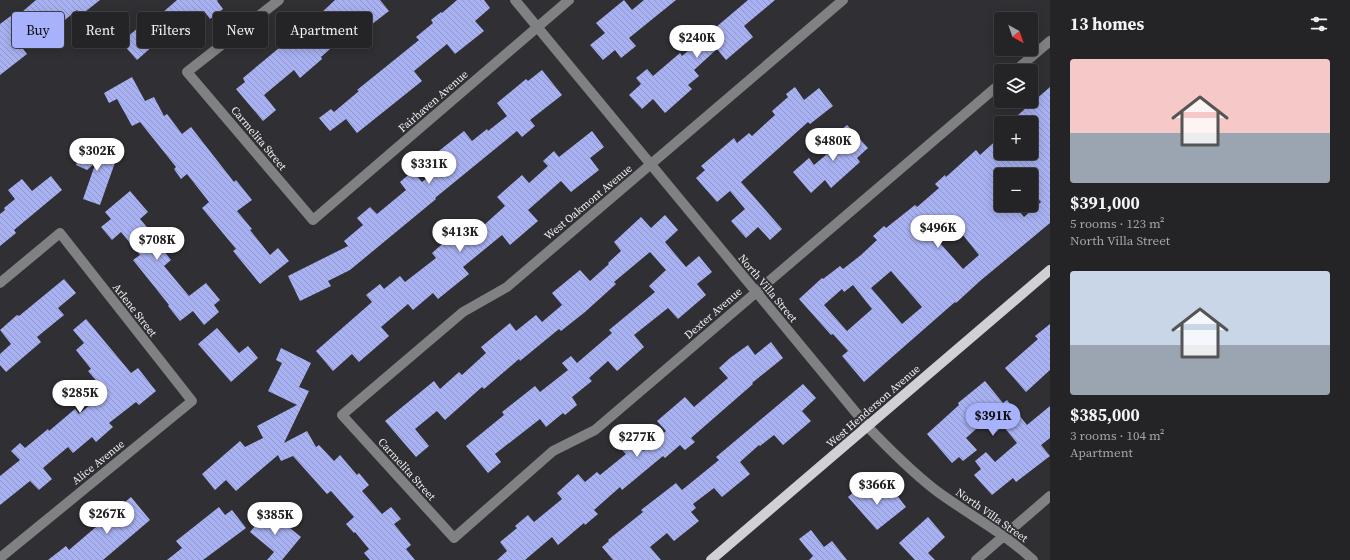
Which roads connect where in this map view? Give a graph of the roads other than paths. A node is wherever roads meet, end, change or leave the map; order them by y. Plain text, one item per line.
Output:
1 (279, 0) edge
2 (515, 0) edge
3 (569, 0) edge
4 (844, 0) edge
5 (536, 27) junction
6 (1050, 41) edge
7 (1023, 64) edge
8 (994, 89) edge
9 (652, 164) junction
10 (313, 220) joint
11 (1050, 270) edge
12 (0, 283) edge
13 (756, 292) junction
14 (192, 401) joint
15 (342, 415) joint
16 (868, 426) junction
17 (1050, 496) edge
18 (1004, 536) junction
19 (454, 538) joint
20 (0, 558) edge
21 (711, 560) edge
22 (976, 560) edge
23 (1033, 560) edge

1 - 10 street, Carmelita Street
2 - 5 street, North Villa Street
3 - 5 street, Fairhaven Avenue
4 - 9 street, West Oakmont Avenue
5 - 9 street, North Villa Street
5 - 10 street, Fairhaven Avenue
6 - 7 street
8 - 13 street, Dexter Avenue
9 - 13 street, North Villa Street
9 - 15 street, West Oakmont Avenue
11 - 16 main road, West Henderson Avenue
12 - 14 street, Arlene Street
13 - 16 street, North Villa Street
13 - 19 street, Dexter Avenue
14 - 20 street, Alice Avenue
15 - 19 street, Carmelita Street
16 - 18 street, North Villa Street
16 - 21 main road, West Henderson Avenue
17 - 18 street
18 - 22 street
18 - 23 street, North Villa Street

